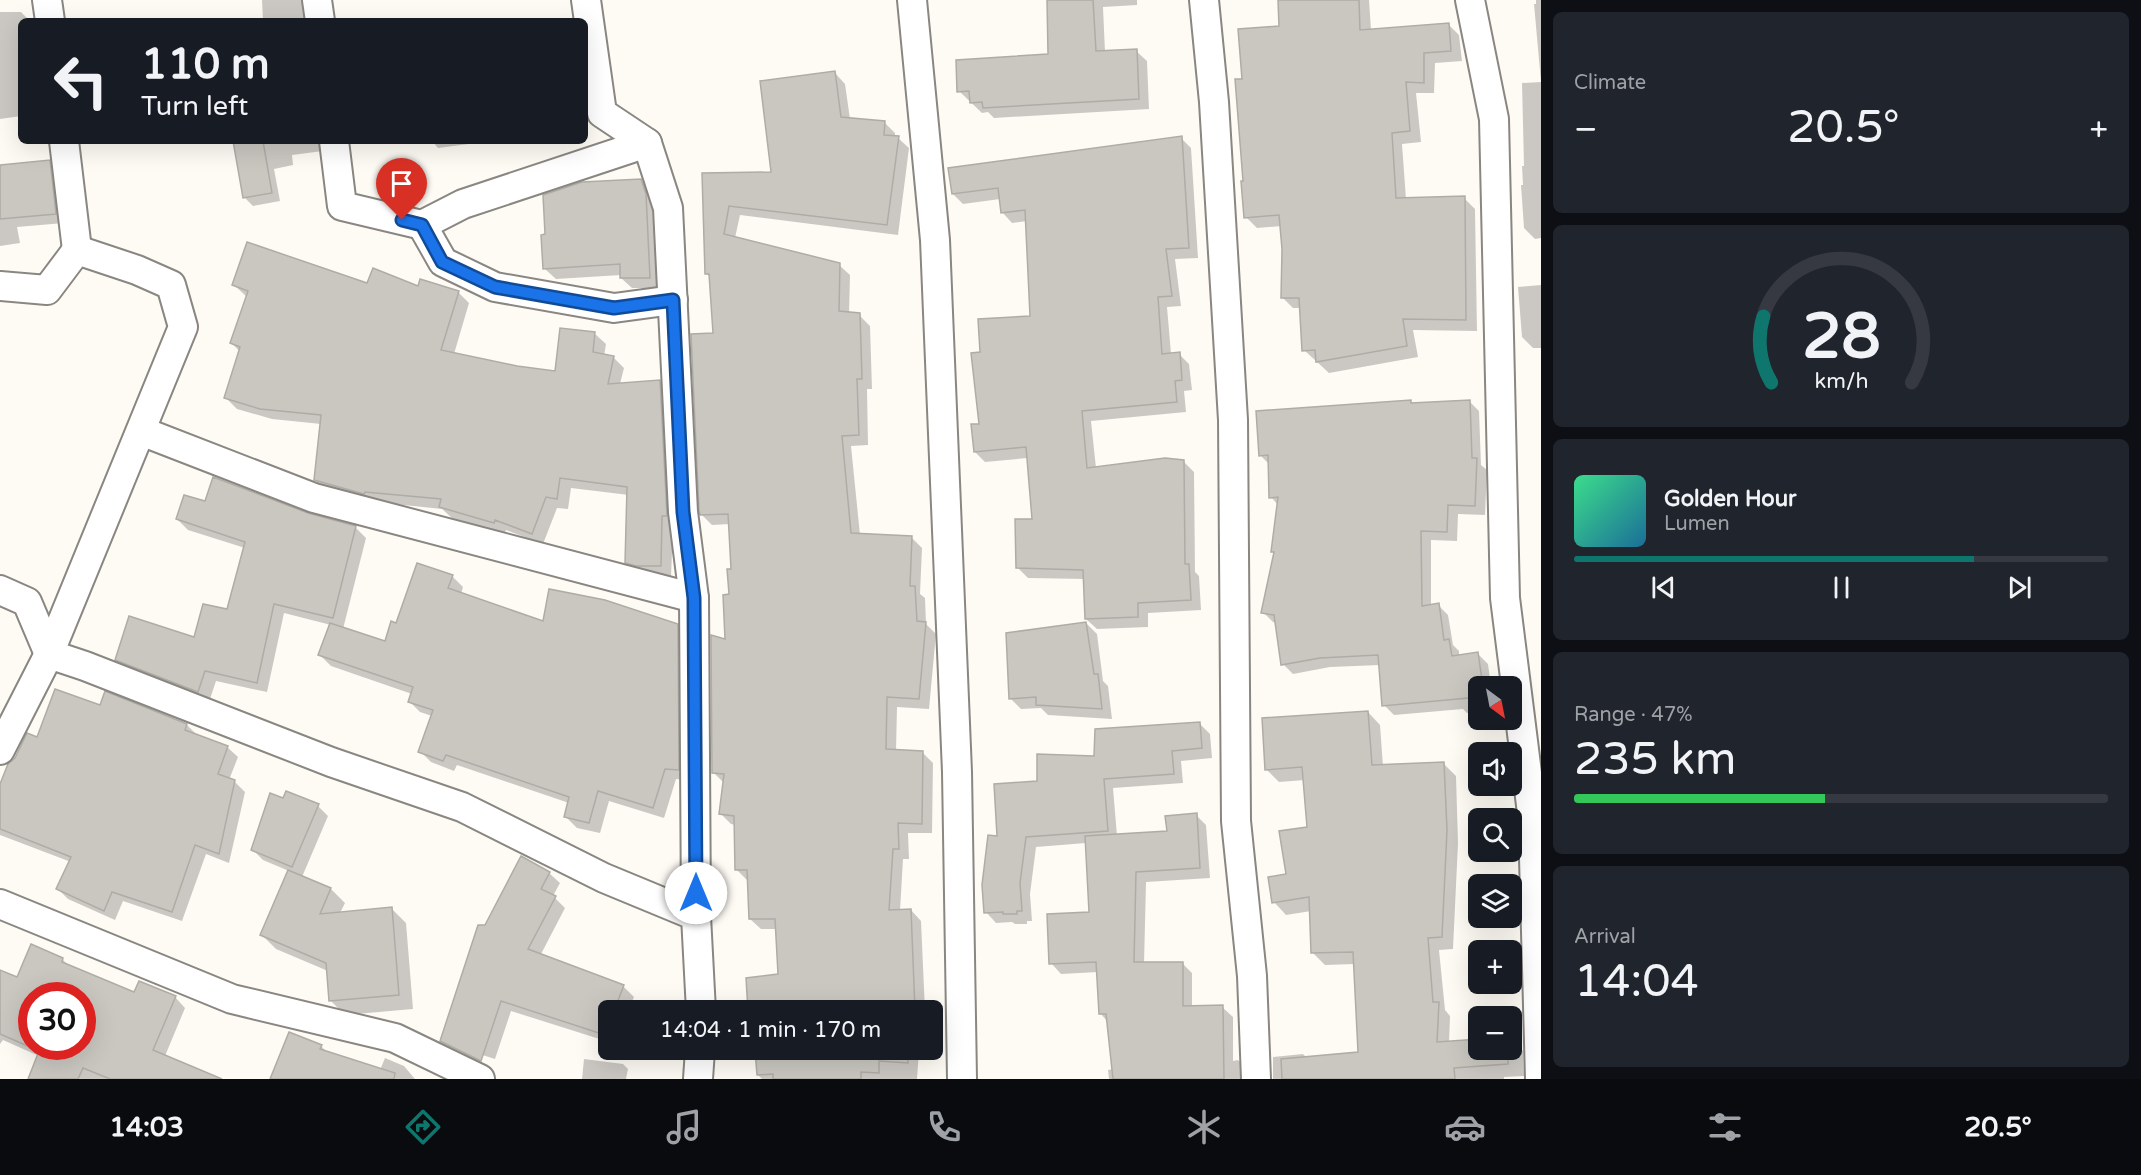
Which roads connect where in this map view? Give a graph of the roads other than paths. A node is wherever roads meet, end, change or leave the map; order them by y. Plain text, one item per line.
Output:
1 (47, 0) edge
2 (317, 0) edge
3 (586, 0) edge
4 (912, 0) edge
5 (1204, 0) edge
6 (1470, 0) edge
7 (50, 18) edge
8 (320, 18) edge
9 (647, 143) junction
10 (64, 144) edge
11 (334, 144) edge
12 (422, 225) junction
13 (77, 250) junction
14 (0, 286) edge
15 (673, 300) junction
16 (141, 431) junction
17 (0, 590) edge
18 (694, 598) junction
19 (49, 654) junction
20 (0, 750) edge
21 (1537, 821) edge
22 (0, 904) edge
23 (696, 916) junction
24 (700, 1000) edge
25 (699, 1060) edge
26 (480, 1079) edge
27 (698, 1079) edge
28 (962, 1079) edge
29 (1256, 1079) edge
30 (1540, 1079) edge

1 - 7 street
2 - 8 street
3 - 9 street
4 - 28 street
5 - 29 street
6 - 21 street
9 - 12 street
9 - 15 street
10 - 13 street
11 - 12 street
12 - 15 street
13 - 14 street
13 - 16 street
15 - 18 street
16 - 18 street
16 - 19 street
17 - 19 street
18 - 23 street
19 - 20 street
19 - 23 street
21 - 30 street
22 - 26 street
23 - 24 street
25 - 27 street

